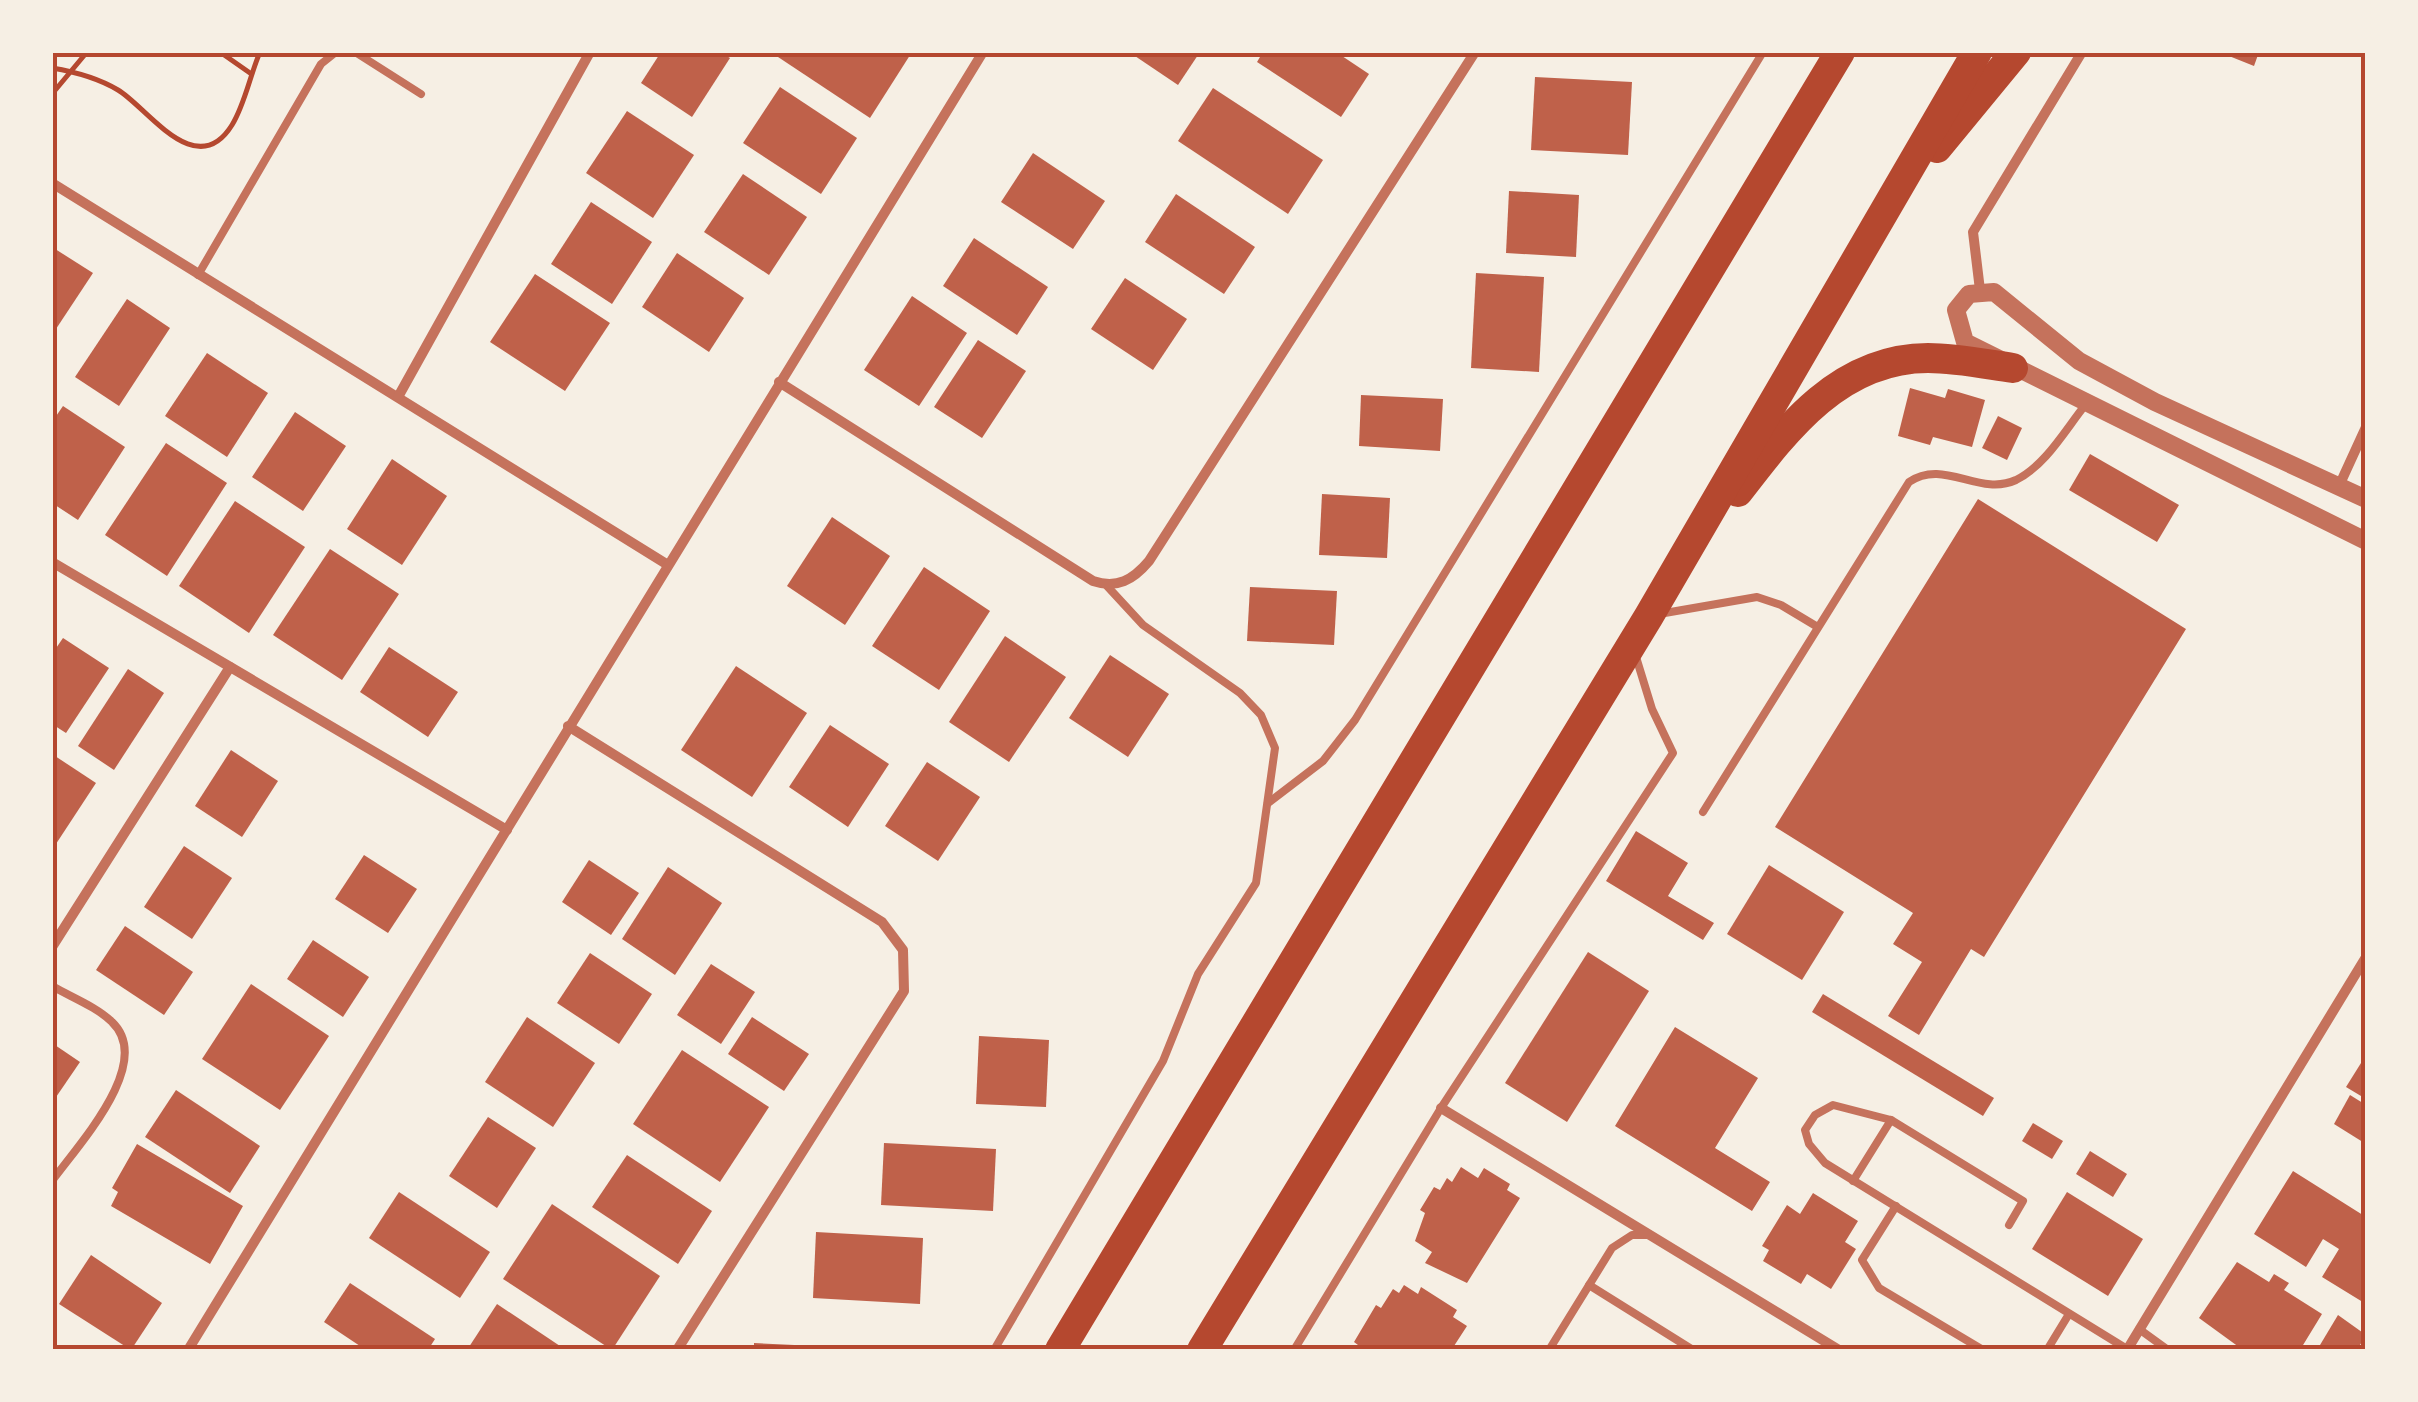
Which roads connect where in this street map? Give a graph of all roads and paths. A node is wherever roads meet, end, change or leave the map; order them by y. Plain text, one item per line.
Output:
1 (87, 52) edge
2 (220, 52) edge
3 (260, 52) edge
4 (336, 52) edge
5 (355, 52) edge
6 (590, 52) edge
7 (983, 52) edge
8 (1474, 52) edge
9 (1751, 52) edge
10 (1840, 52) edge
11 (1977, 52) edge
12 (2016, 52) edge
13 (2082, 52) edge
14 (1763, 53) edge
15 (52, 68) edge
16 (68, 70) junction
17 (251, 74) junction
18 (52, 94) edge
19 (421, 94) dead end
20 (52, 183) edge
21 (1877, 220) junction
22 (198, 275) junction
23 (1980, 290) junction
24 (2014, 368) junction
25 (779, 382) junction
26 (398, 397) junction
27 (2086, 404) junction
28 (2366, 427) edge
29 (2339, 486) junction
30 (2366, 499) edge
31 (2366, 541) edge
32 (52, 562) edge
33 (668, 565) junction
34 (1106, 586) junction
35 (1656, 602) junction
36 (1816, 626) junction
37 (1632, 644) junction
38 (230, 667) junction
39 (568, 726) junction
40 (1268, 803) junction
41 (1703, 812) dead end
42 (507, 830) junction
43 (52, 947) edge
44 (2366, 957) edge
45 (52, 986) edge
46 (1441, 1108) junction
47 (1891, 1120) junction
48 (52, 1181) edge
49 (1853, 1182) junction
50 (1896, 1206) junction
51 (2009, 1225) dead end
52 (1650, 1235) junction
53 (1590, 1285) junction
54 (2069, 1314) junction
55 (2139, 1329) junction
56 (2127, 1349) edge
57 (188, 1350) edge
58 (677, 1350) edge
59 (994, 1350) edge
60 (1060, 1350) edge
61 (1202, 1350) edge
62 (1294, 1350) edge
63 (1549, 1350) edge
64 (1693, 1350) edge
65 (1839, 1350) edge
66 (1984, 1350) edge
67 (2047, 1350) edge
68 (2168, 1350) edge

1 - 16 path
2 - 17 path
3 - 17 path
4 - 22 lane
5 - 19 lane
6 - 26 street
7 - 25 street
8 - 34 street
9 - 14 lane
10 - 60 highway
11 - 21 highway
12 - 21 highway
13 - 23 street
14 - 40 lane
15 - 16 path
16 - 17 path
16 - 18 path
20 - 22 street
21 - 35 highway
22 - 26 street
23 - 24 street
23 - 29 street
24 - 27 street
24 - 35 highway
25 - 33 street
25 - 34 street
26 - 33 street
27 - 31 street
27 - 36 lane
28 - 29 street
29 - 30 street
32 - 38 street
33 - 39 street
34 - 40 lane
35 - 36 lane
35 - 37 highway
36 - 41 lane
37 - 46 lane
37 - 61 highway
38 - 42 street
38 - 43 street
39 - 42 street
39 - 58 street
40 - 59 lane
42 - 57 street
44 - 55 street
45 - 48 lane
46 - 52 street
46 - 62 lane
47 - 49 lane
47 - 49 lane
47 - 51 lane
49 - 50 lane
50 - 54 lane
50 - 66 lane
52 - 53 lane
52 - 65 street
53 - 63 lane
53 - 64 lane
54 - 56 lane
54 - 67 lane
55 - 56 street
55 - 68 lane

